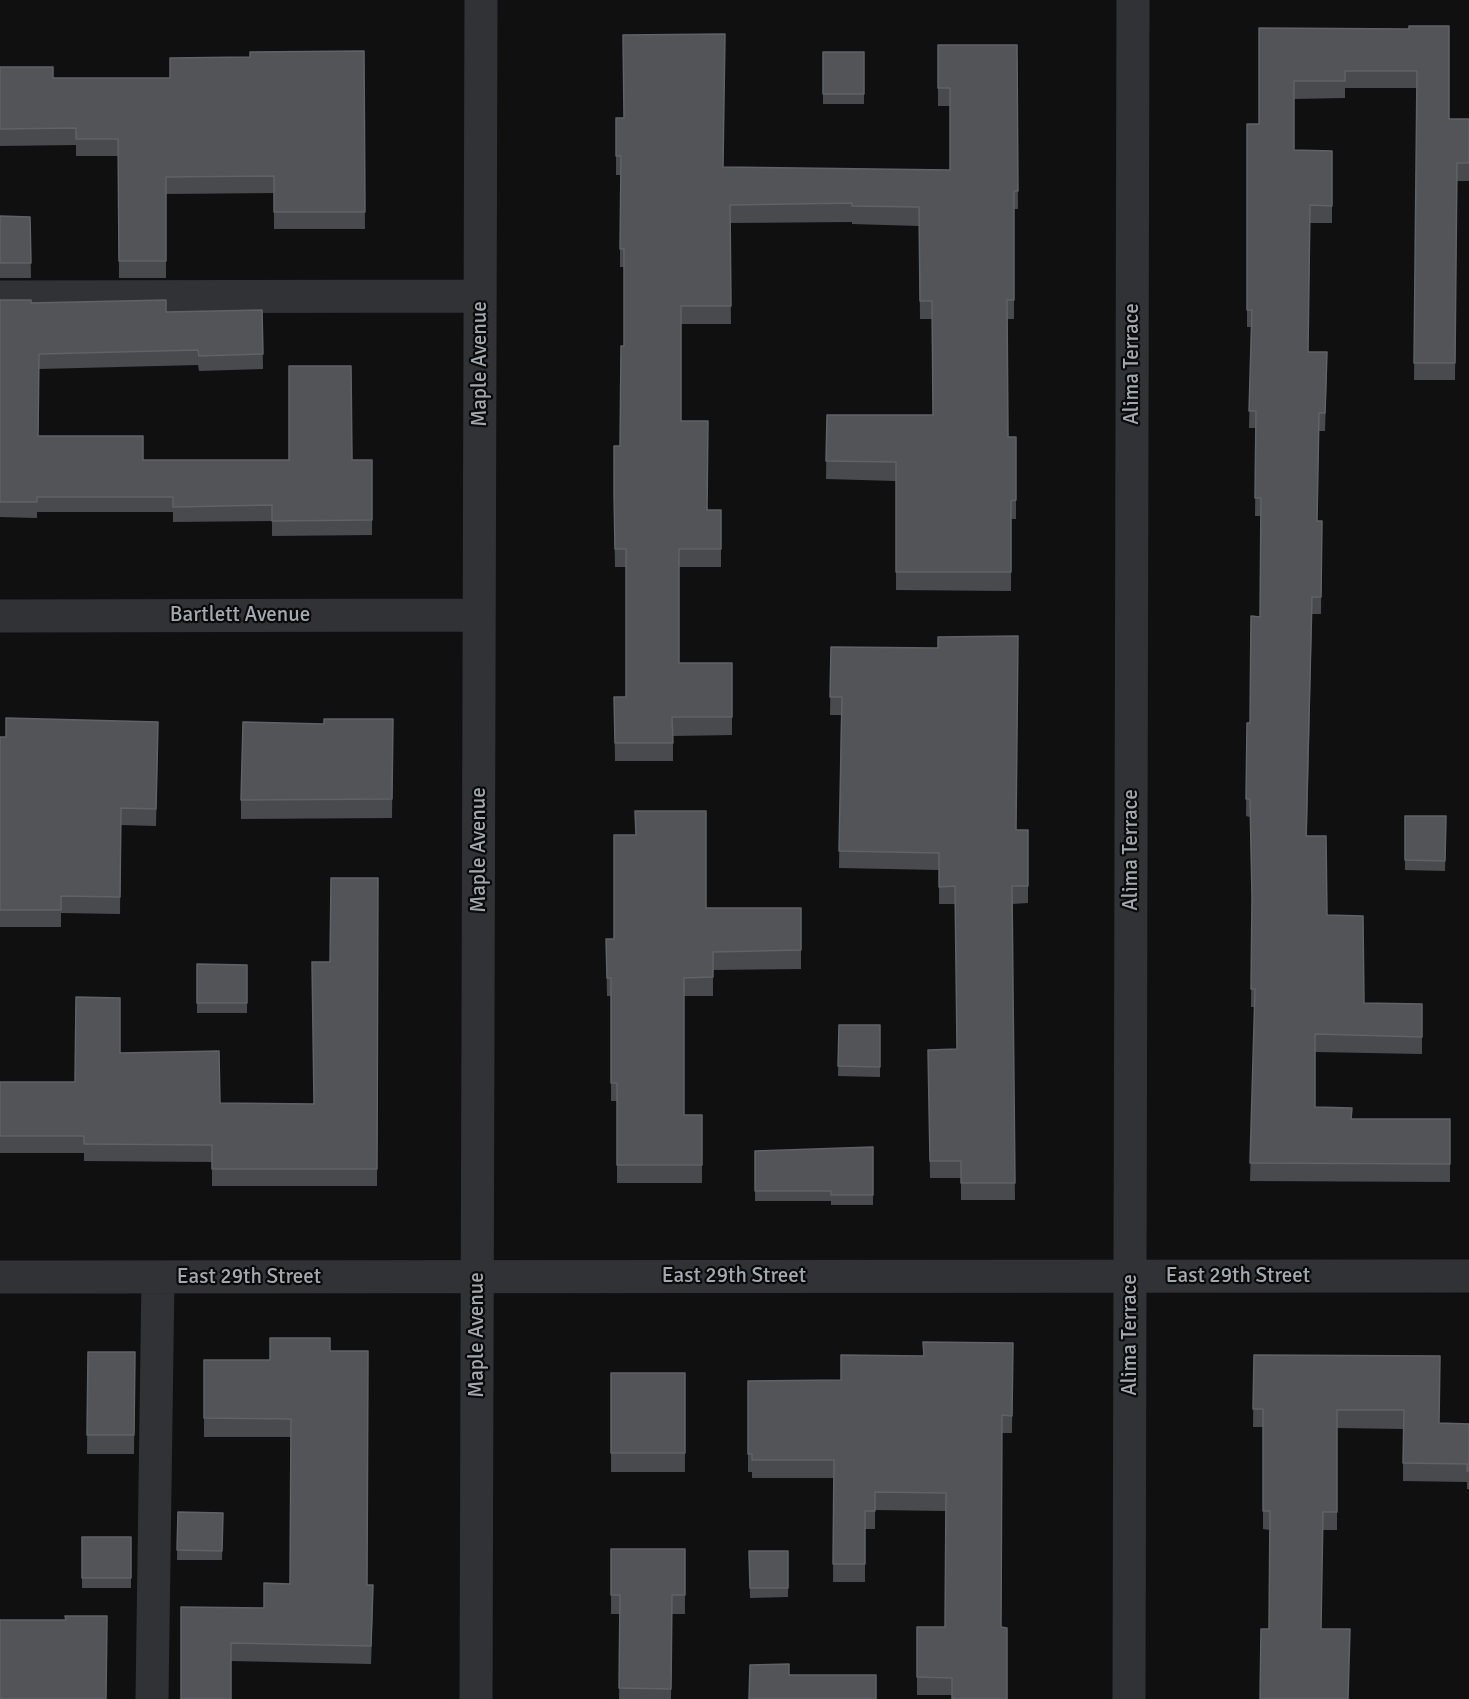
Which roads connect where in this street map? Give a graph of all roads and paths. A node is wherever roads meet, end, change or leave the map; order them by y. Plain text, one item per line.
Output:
1 (481, 0) edge
2 (1133, 0) edge
3 (480, 296) junction
4 (0, 297) edge
5 (479, 615) junction
6 (0, 616) edge
7 (1130, 1276) junction
8 (1469, 1276) edge
9 (0, 1277) edge
10 (158, 1277) junction
11 (477, 1277) junction
12 (152, 1699) edge
13 (476, 1699) edge
14 (1129, 1699) edge

1 - 3 street, Maple Avenue
2 - 7 street, Alima Terrace
3 - 4 street
3 - 5 street, Maple Avenue
5 - 6 street, Bartlett Avenue
5 - 11 street, Maple Avenue
7 - 8 street, East 29th Street
7 - 11 street, East 29th Street
7 - 14 street, Alima Terrace
9 - 10 street, East 29th Street
10 - 11 street, East 29th Street
10 - 12 street
11 - 13 street, Maple Avenue

